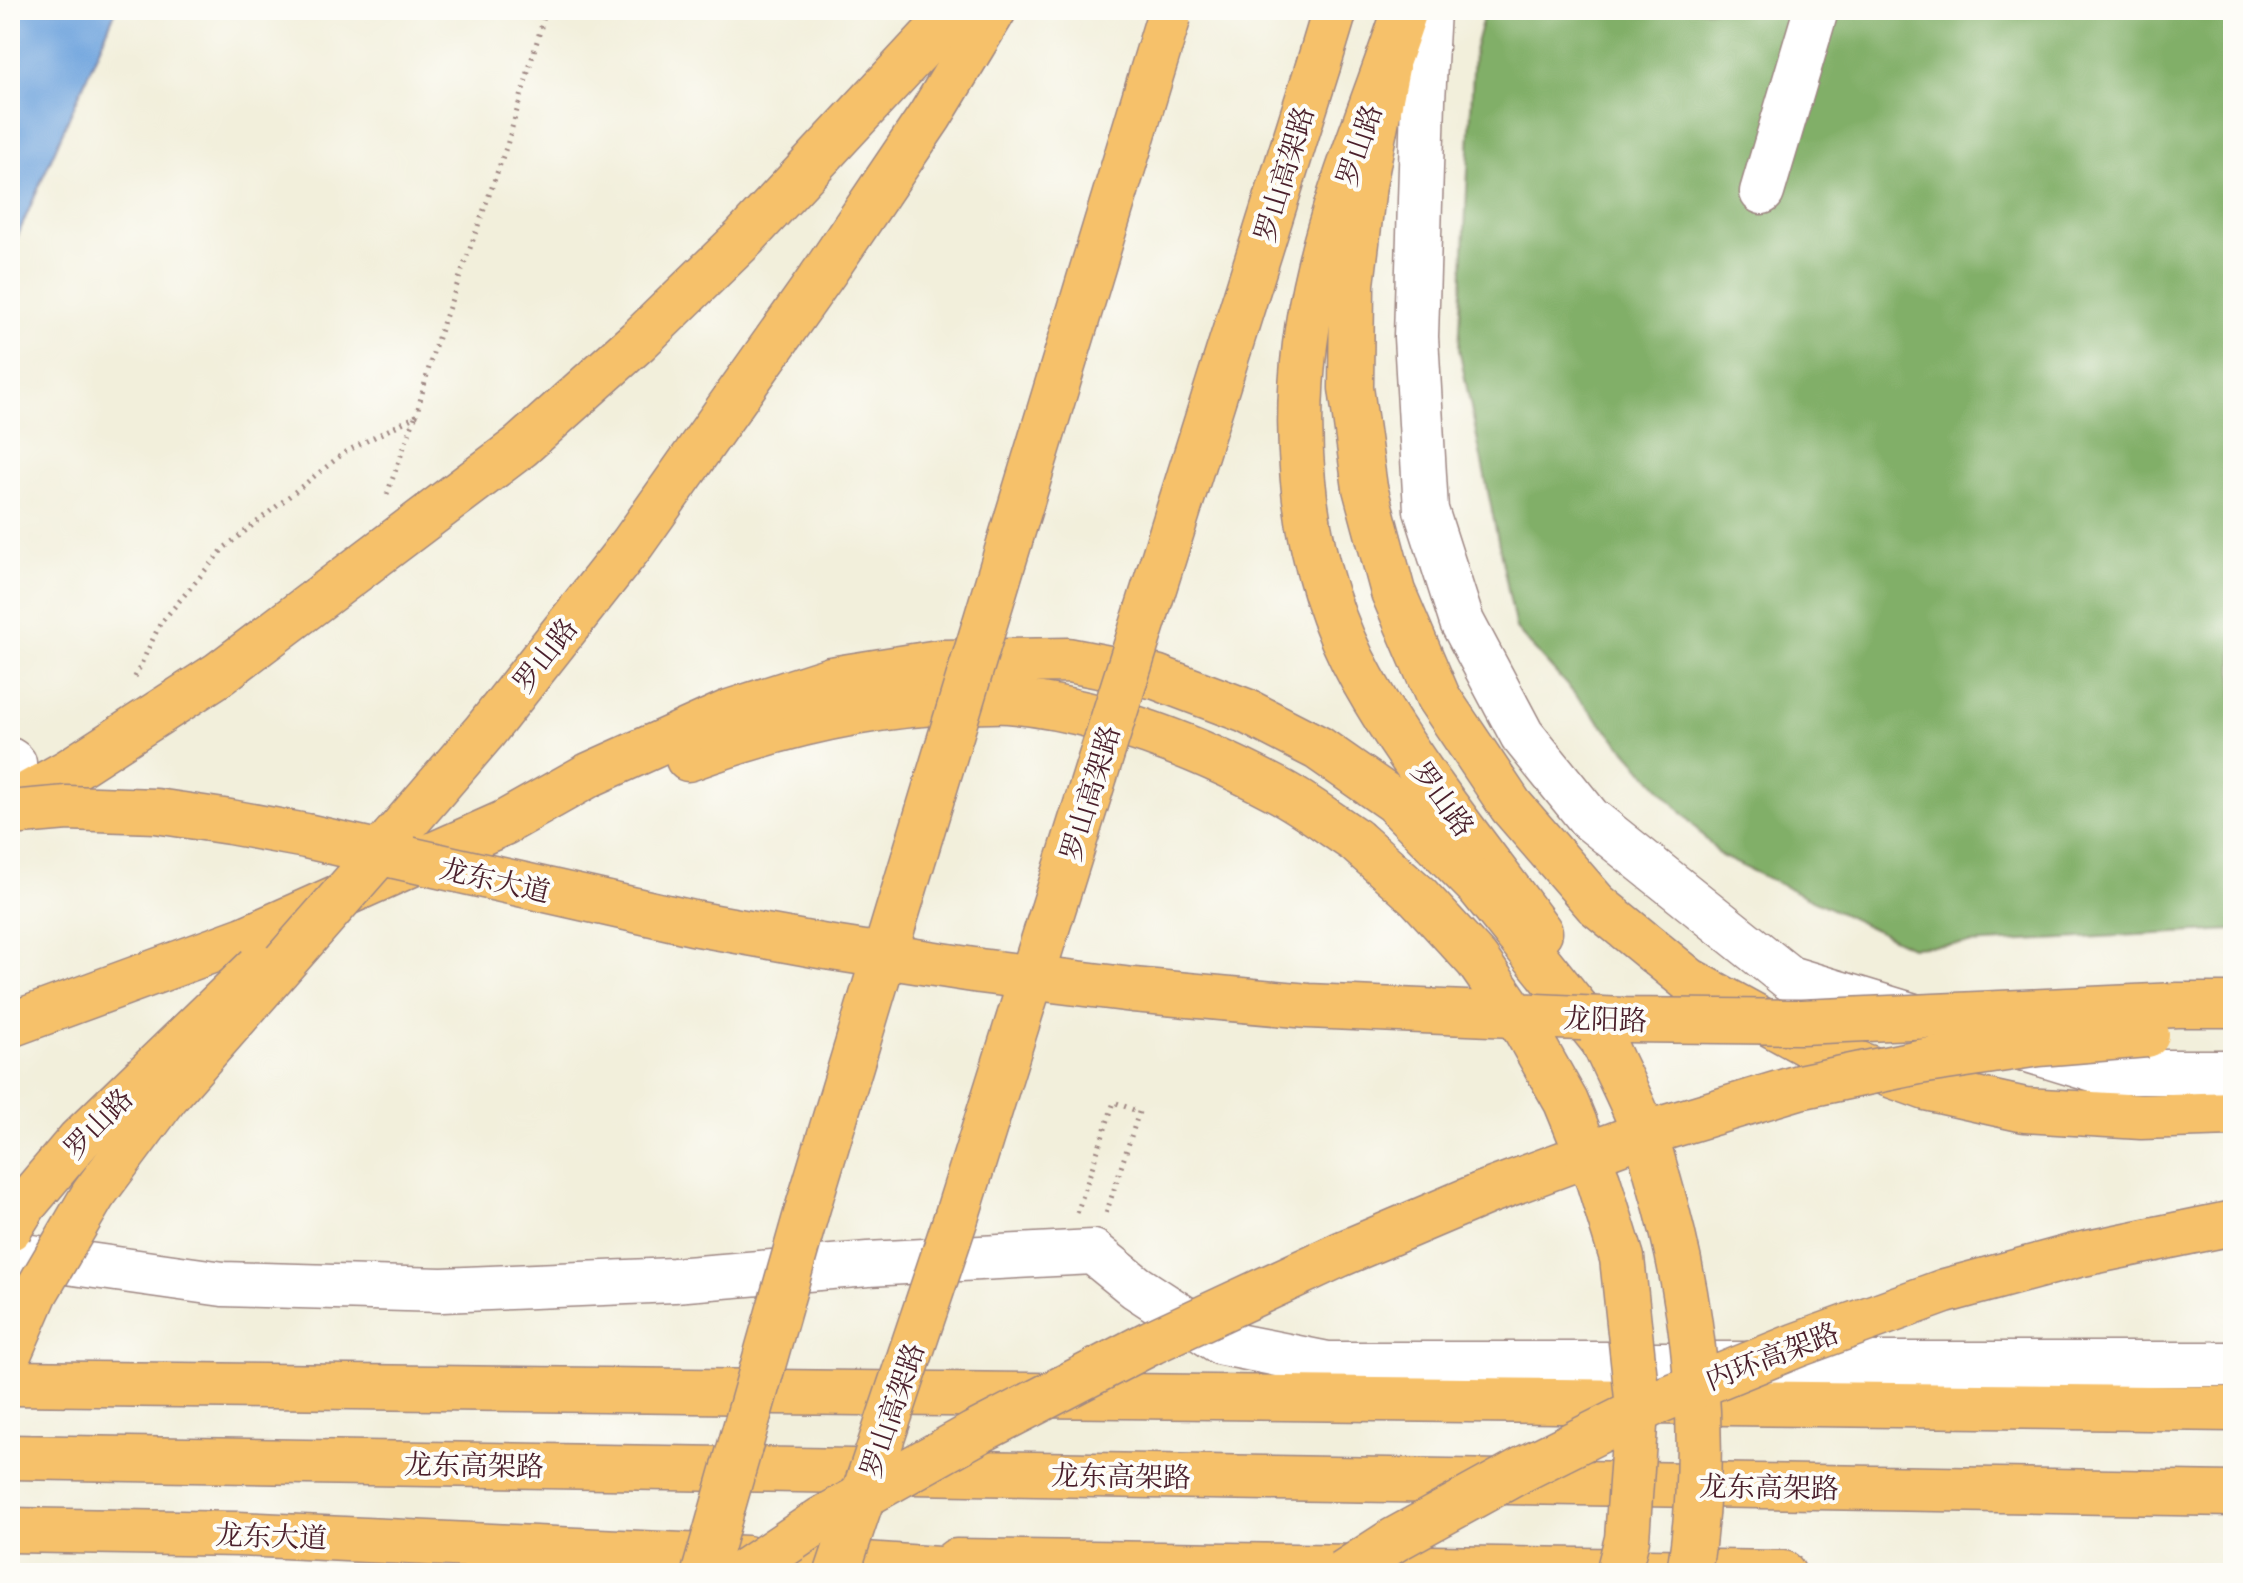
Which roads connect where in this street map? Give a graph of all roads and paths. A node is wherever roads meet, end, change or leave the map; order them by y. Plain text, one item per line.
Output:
1 (546, 10) edge
2 (956, 10) edge
3 (994, 10) edge
4 (1335, 10) edge
5 (1405, 10) edge
6 (1428, 10) edge
7 (1816, 10) edge
8 (1170, 13) edge
9 (1387, 67) junction
10 (1762, 192) dead end
11 (129, 690) dead end
12 (10, 804) edge
13 (10, 813) edge
14 (504, 823) junction
15 (393, 838) junction
16 (1554, 965) junction
17 (980, 971) joint
18 (2233, 1005) edge
19 (10, 1025) edge
20 (2233, 1030) edge
21 (2233, 1072) edge
22 (2233, 1114) edge
23 (2233, 1223) edge
24 (10, 1228) edge
25 (1084, 1235) junction
26 (10, 1254) edge
27 (10, 1352) edge
28 (2233, 1364) edge
29 (10, 1383) edge
30 (2233, 1409) edge
31 (10, 1457) edge
32 (2233, 1494) edge
33 (10, 1530) edge
34 (596, 1562) edge
35 (839, 1569) edge
36 (704, 1573) edge
37 (742, 1573) edge
38 (998, 1573) edge
39 (1343, 1573) edge
40 (1618, 1573) edge
41 (1689, 1573) edge
42 (1783, 1573) edge

1 - 11 path
2 - 12 main road
3 - 15 main road, 罗山路
4 - 35 main road, 罗山高架路, bridge
5 - 9 main road, 罗山路
6 - 21 lane
7 - 10 lane
8 - 36 main road, bridge
9 - 16 main road, 罗山路
9 - 22 main road, bridge
13 - 17 main road, 龙东大道, bridge
14 - 16 main road
14 - 19 main road
14 - 40 main road, bridge
15 - 24 main road, 罗山路, bridge
15 - 27 main road, bridge
16 - 41 main road, bridge
17 - 18 main road, 龙阳路, bridge
20 - 37 main road, bridge
23 - 39 main road, 内环高架路, bridge
25 - 25 path
25 - 26 lane
25 - 28 lane
29 - 30 main road
31 - 32 main road, 龙东高架路
33 - 34 main road, 龙东大道
34 - 35 main road, 龙东大道
35 - 38 main road
35 - 42 main road

